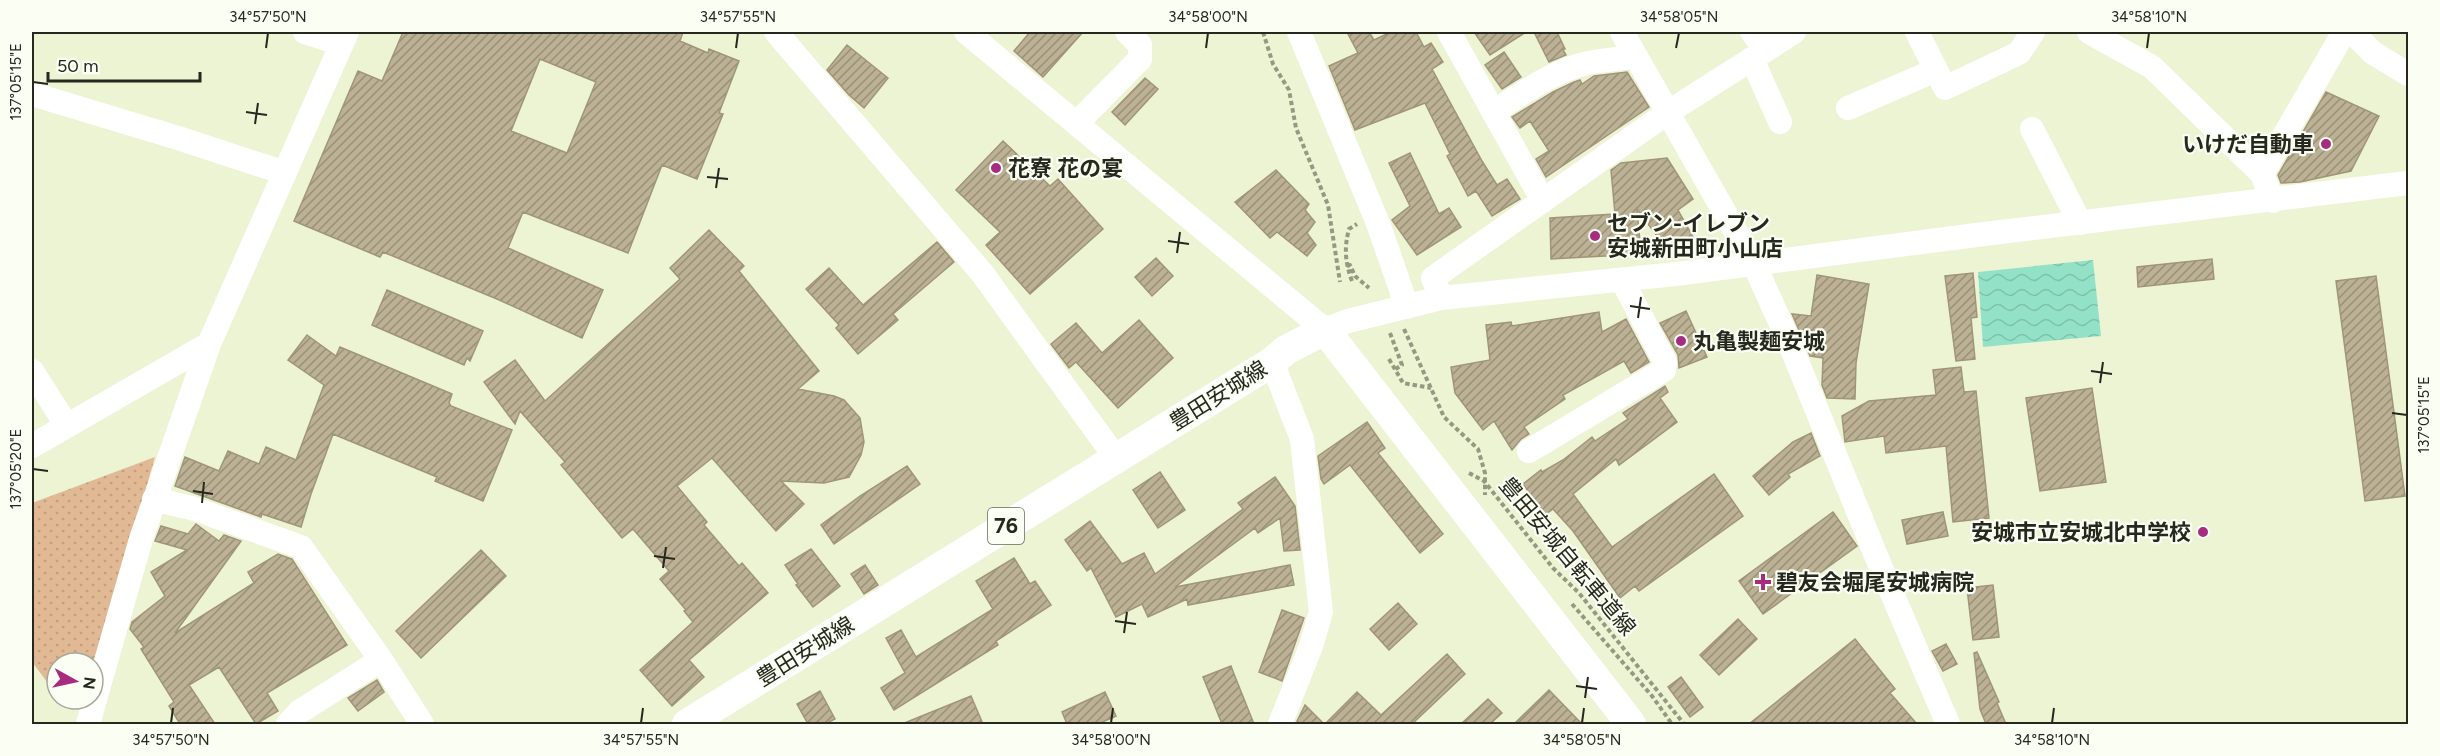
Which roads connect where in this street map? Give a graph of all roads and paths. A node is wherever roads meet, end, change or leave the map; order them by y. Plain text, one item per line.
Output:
1 (305, 32) edge
2 (776, 32) edge
3 (966, 32) edge
4 (1127, 32) edge
5 (1263, 32) edge
6 (1299, 32) edge
7 (1449, 32) edge
8 (1622, 32) edge
9 (1794, 32) edge
10 (1917, 32) edge
11 (2033, 32) edge
12 (2089, 32) edge
13 (2344, 32) edge
14 (2352, 32) edge
15 (345, 38) edge
16 (1757, 47) edge
17 (1636, 57) junction
18 (1936, 70) junction
19 (2409, 74) edge
20 (32, 94) edge
21 (1848, 108) dead end
22 (1493, 112) junction
23 (1667, 113) junction
24 (1780, 122) dead end
25 (1077, 123) junction
26 (2032, 129) dead end
27 (285, 173) junction
28 (2262, 174) junction
29 (2409, 183) edge
30 (1543, 201) junction
31 (2273, 201) junction
32 (1358, 223) dead end
33 (2080, 223) junction
34 (1754, 264) junction
35 (1347, 266) junction
36 (1352, 280) dead end
37 (1622, 280) junction
38 (1340, 282) dead end
39 (1369, 288) dead end
40 (1441, 298) junction
41 (1405, 318) junction
42 (1325, 330) junction
43 (1390, 332) dead end
44 (209, 344) junction
45 (1389, 359) dead end
46 (1272, 362) junction
47 (32, 370) edge
48 (1394, 370) junction
49 (1432, 388) junction
50 (67, 426) junction
51 (32, 446) edge
52 (1529, 451) dead end
53 (1116, 458) junction
54 (1463, 470) dead end
55 (1484, 481) junction
56 (154, 499) junction
57 (1487, 500) dead end
58 (1570, 602) dead end
59 (381, 660) junction
60 (88, 724) edge
61 (288, 724) edge
62 (423, 724) edge
63 (687, 724) edge
64 (1280, 724) edge
65 (1631, 724) edge
66 (1672, 724) edge
67 (1684, 724) edge
68 (1948, 724) edge

1 - 15 street
2 - 53 street
3 - 25 street
4 - 25 street
5 - 38 path
6 - 41 street
7 - 22 street
8 - 17 street
9 - 16 street
10 - 18 street
11 - 18 street
12 - 28 street
13 - 28 street
14 - 19 street
15 - 27 street
16 - 23 street
16 - 24 street
17 - 22 street
17 - 23 street
18 - 21 street
20 - 27 street
22 - 30 street
23 - 30 street
23 - 34 street
25 - 42 street
26 - 33 street
27 - 44 street
28 - 31 street
29 - 31 street
30 - 40 street
31 - 33 street
32 - 35 path
33 - 34 street
34 - 37 street
34 - 68 street
35 - 36 path
35 - 39 path
37 - 40 street
37 - 52 street
40 - 41 street
41 - 42 street
41 - 49 path
42 - 46 main road, 豊田安城線 / 76
42 - 65 main road
43 - 48 path
44 - 50 street
44 - 56 street
45 - 48 path
46 - 53 main road, 豊田安城線 / 76
46 - 64 street
47 - 50 street
48 - 49 path
49 - 55 path
50 - 51 street
53 - 63 main road, 豊田安城線 / 76
54 - 55 path, 豊田安城自転車道線
55 - 57 path
55 - 67 path, 豊田安城自転車道線
56 - 59 street
56 - 60 street
58 - 66 path
59 - 61 street
59 - 62 street

